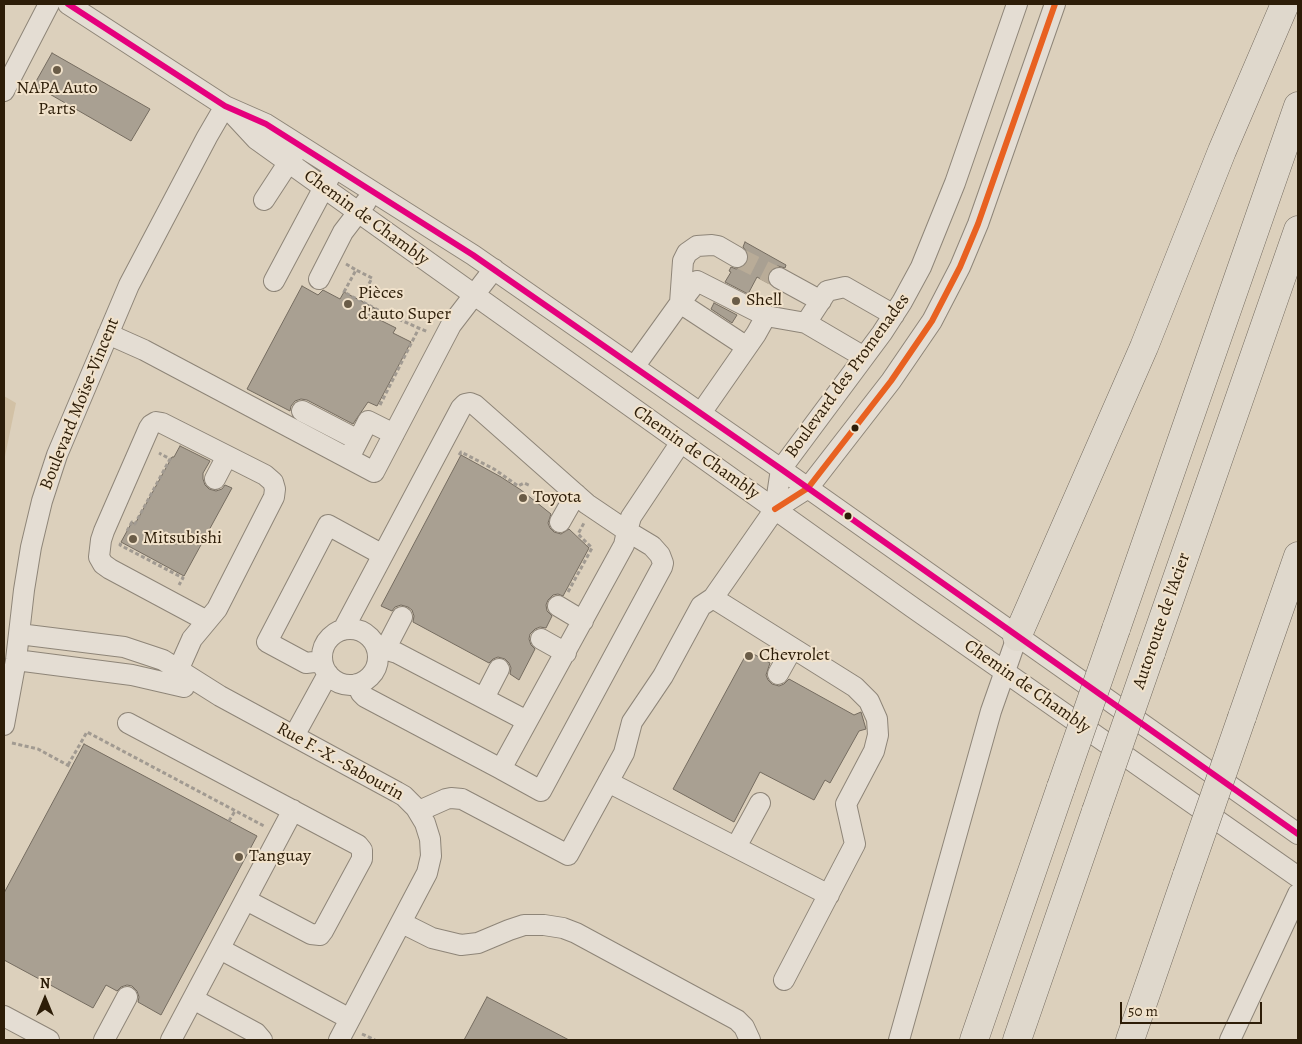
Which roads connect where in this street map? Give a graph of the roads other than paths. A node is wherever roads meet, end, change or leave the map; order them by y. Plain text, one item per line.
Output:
1 (49, 4) edge
2 (68, 4) edge
3 (1017, 4) edge
4 (1055, 4) edge
5 (1285, 4) edge
6 (4, 91) edge
7 (226, 106) junction
8 (1298, 106) edge
9 (300, 146) junction
10 (288, 162) junction
11 (335, 168) junction
12 (323, 188) junction
13 (374, 192) junction
14 (264, 200) dead end
15 (358, 212) junction
16 (1298, 230) edge
17 (737, 256) tunnel mouth
18 (494, 268) junction
19 (779, 278) tunnel mouth
20 (319, 279) dead end
21 (274, 281) dead end
22 (473, 295) junction
23 (821, 301) junction
24 (680, 303) junction
25 (894, 315) junction
26 (766, 316) junction
27 (806, 323) junction
28 (108, 334) junction
29 (747, 347) junction
30 (864, 356) junction
31 (634, 367) junction
32 (302, 411) dead end
33 (701, 413) junction
34 (394, 434) junction
35 (358, 440) junction
36 (681, 442) junction
37 (227, 456) junction
38 (349, 458) junction
39 (781, 469) junction
40 (215, 479) dead end
41 (808, 488) junction
42 (576, 494) junction
43 (775, 509) junction
44 (560, 522) dead end
45 (627, 531) junction
46 (383, 555) junction
47 (1298, 556) edge
48 (713, 598) junction
49 (562, 602) road end
50 (402, 617) dead end
51 (207, 621) junction
52 (583, 621) junction
53 (343, 630) junction
54 (19, 634) junction
55 (1017, 637) junction
56 (540, 639) dead end
57 (792, 649) junction
58 (382, 650) junction
59 (566, 653) junction
60 (16, 660) junction
61 (325, 667) junction
62 (499, 669) dead end
63 (1004, 672) junction
64 (778, 674) dead end
65 (175, 676) junction
66 (357, 684) junction
67 (484, 698) junction
68 (527, 721) junction
69 (128, 723) dead end
70 (7, 734) edge
71 (294, 736) junction
72 (501, 770) junction
73 (608, 782) junction
74 (760, 803) dead end
75 (293, 810) junction
76 (418, 811) junction
77 (1298, 834) edge
78 (736, 847) junction
79 (1298, 877) edge
80 (1298, 894) edge
81 (828, 895) junction
82 (246, 900) junction
83 (402, 923) junction
84 (220, 949) junction
85 (784, 980) dead end
86 (127, 997) dead end
87 (193, 999) junction
88 (4, 1016) edge
89 (356, 1026) junction
90 (49, 1040) edge
91 (104, 1040) edge
92 (171, 1040) edge
93 (262, 1040) edge
94 (339, 1040) edge
95 (750, 1040) edge
96 (899, 1040) edge
97 (974, 1040) edge
98 (1017, 1040) edge
99 (1130, 1040) edge
100 (1230, 1040) edge

1 - 6 street
2 - 7 street, Chemin de Chambly
3 - 25 street, Boulevard des Promenades
4 - 41 street, Boulevard des Promenades
5 - 55 highway
7 - 9 street, Chemin de Chambly
7 - 10 street, Chemin de Chambly
7 - 28 street, Boulevard Moïse-Vincent
8 - 97 highway, bridge
9 - 10 street
9 - 11 street, Chemin de Chambly
10 - 12 street, Chemin de Chambly
10 - 14 street
11 - 12 street
11 - 13 street, Chemin de Chambly
12 - 15 street, Chemin de Chambly
12 - 21 street
13 - 15 street
13 - 18 street, Chemin de Chambly
15 - 20 street
15 - 22 street, Chemin de Chambly
16 - 98 highway, Autoroute de l'Acier, bridge
17 - 24 street
18 - 22 street
18 - 31 street, Chemin de Chambly
19 - 23 street
22 - 34 street
22 - 36 street, Chemin de Chambly
23 - 25 street
23 - 27 street
24 - 26 street
24 - 29 street
24 - 31 street
25 - 30 street, Boulevard des Promenades
26 - 27 street
26 - 29 street
27 - 30 street
28 - 38 street
28 - 54 street, Boulevard Moïse-Vincent
29 - 33 street
30 - 39 street, Boulevard des Promenades
31 - 33 street, Chemin de Chambly
32 - 35 street
33 - 39 street, Chemin de Chambly
34 - 35 street
34 - 38 street
35 - 38 street
36 - 43 street, Chemin de Chambly
36 - 45 street
37 - 40 street
37 - 51 street
37 - 51 street
39 - 41 street, Chemin de Chambly
39 - 43 street, Boulevard des Promenades
41 - 43 street, Boulevard des Promenades
41 - 55 street, Chemin de Chambly
42 - 44 street
42 - 45 street
42 - 46 street
43 - 48 street
43 - 63 street, Chemin de Chambly
45 - 52 street
45 - 72 street
46 - 53 street
46 - 61 street
47 - 99 highway, bridge
48 - 57 street
48 - 73 street
49 - 52 street
50 - 58 street
51 - 65 street
52 - 59 street
53 - 58 street
53 - 61 street
54 - 60 street, Boulevard Moïse-Vincent
54 - 65 street, Rue F.-X.-Sabourin
55 - 63 street
55 - 77 street, Chemin de Chambly
56 - 59 street
57 - 64 street
57 - 81 street
58 - 66 street
58 - 67 street
59 - 68 street
60 - 65 street, Rue F.-X.-Sabourin
60 - 70 street, Boulevard Moïse-Vincent
61 - 66 street
61 - 71 street
62 - 67 street
63 - 79 street, Chemin de Chambly
63 - 96 street
65 - 71 street, Rue F.-X.-Sabourin
66 - 72 street
67 - 68 street
68 - 72 street
69 - 75 street
71 - 76 street, Rue F.-X.-Sabourin
73 - 76 street
73 - 78 street
74 - 78 street
75 - 82 street
75 - 82 street
76 - 83 street, Rue F.-X.-Sabourin
78 - 81 street
80 - 100 street
81 - 85 street
82 - 84 street
83 - 89 street, Rue F.-X.-Sabourin
83 - 95 street
84 - 87 street
84 - 89 street
86 - 91 street
87 - 92 street
87 - 93 street
88 - 90 street
89 - 94 street, Rue F.-X.-Sabourin

